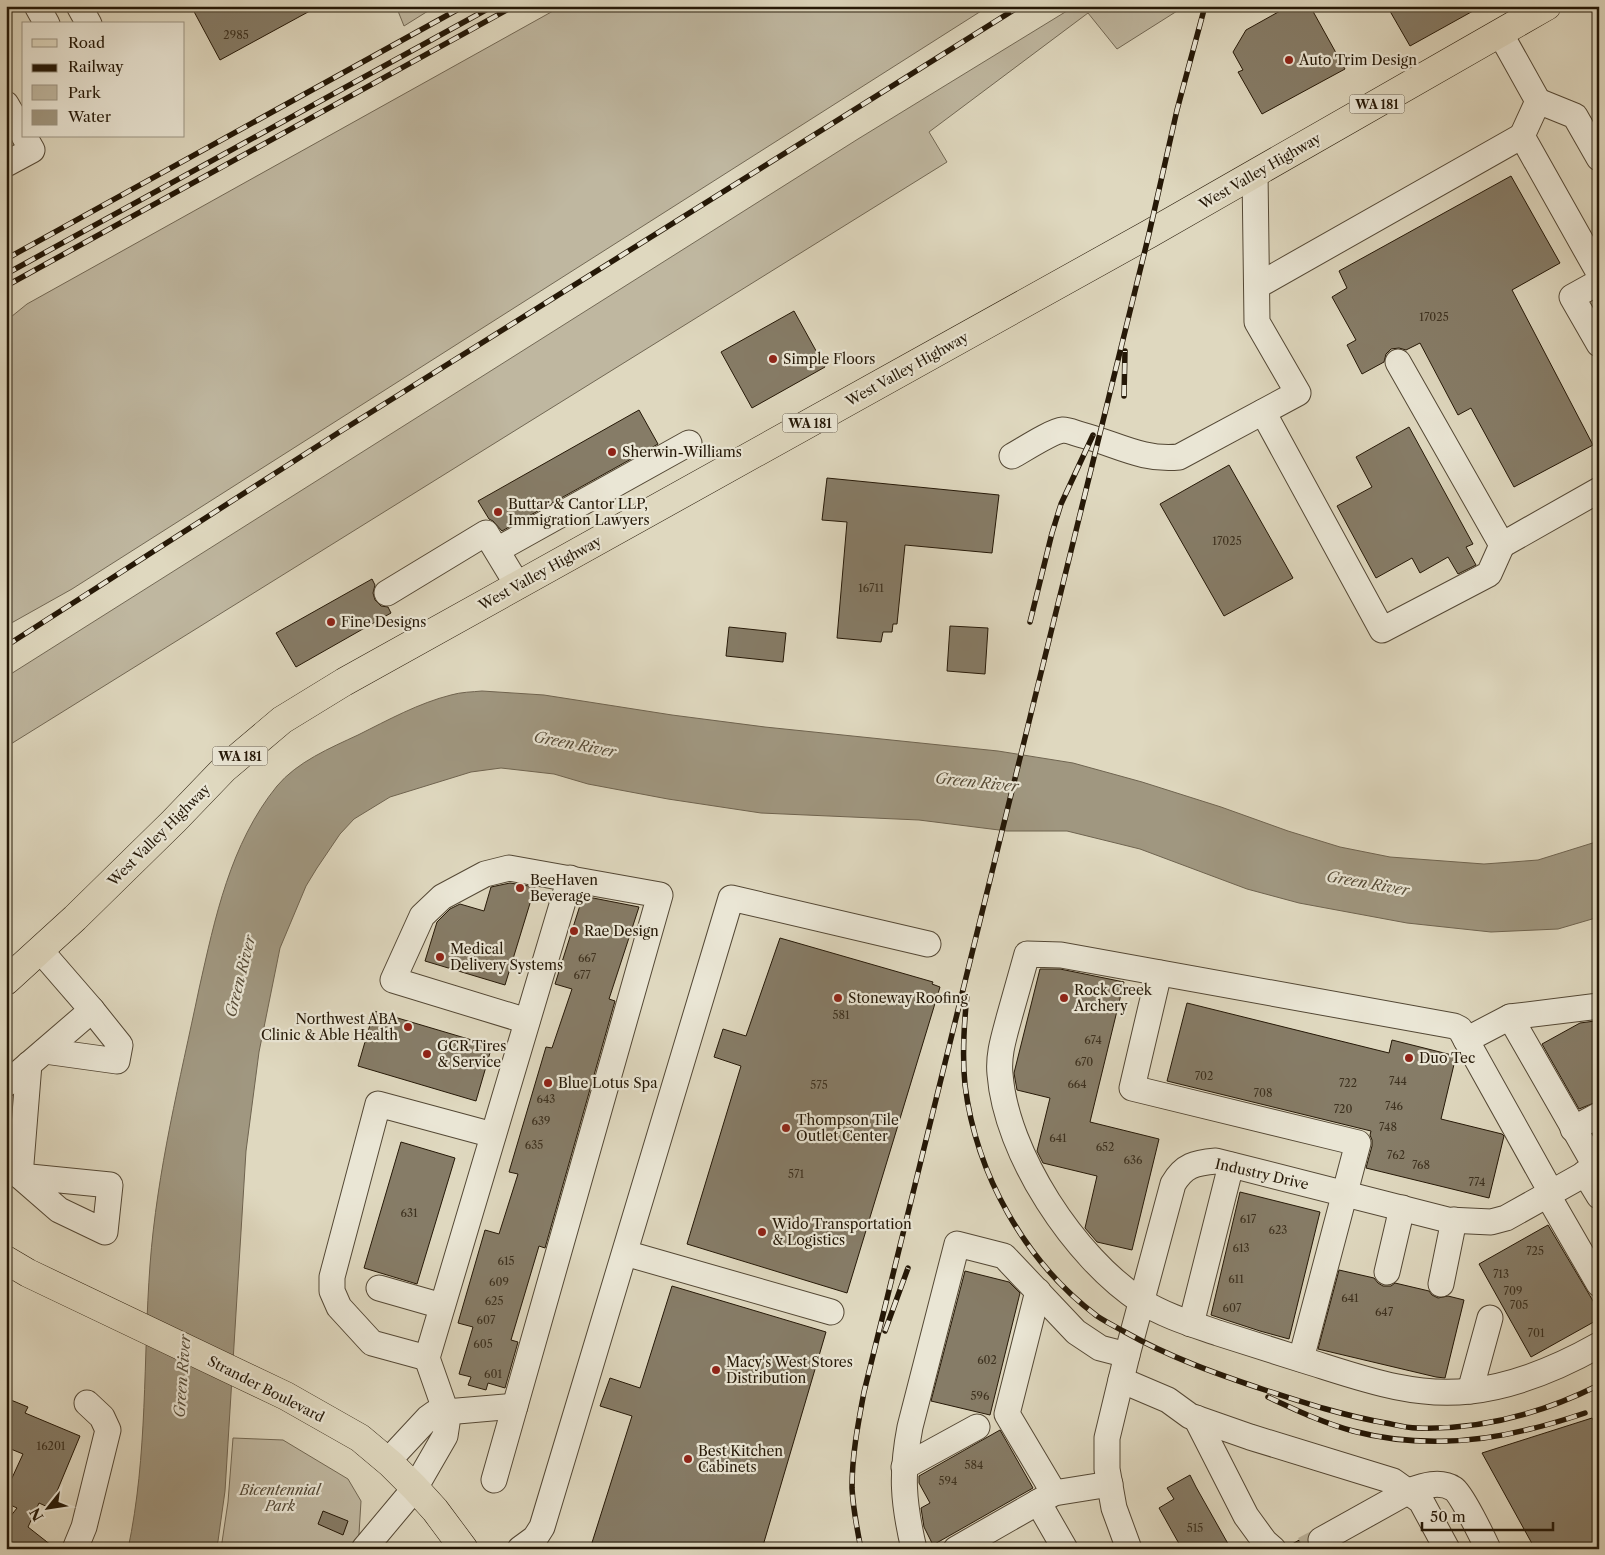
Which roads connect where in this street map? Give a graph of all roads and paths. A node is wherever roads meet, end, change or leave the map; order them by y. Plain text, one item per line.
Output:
1 (37, 6) edge
2 (79, 6) edge
3 (1548, 6) edge
4 (46, 22) edge
5 (88, 22) edge
6 (1500, 33) junction
7 (1538, 101) junction
8 (6, 104) edge
9 (22, 132) edge
10 (1522, 136) junction
11 (25, 138) edge
12 (1599, 158) edge
13 (6, 164) edge
14 (1255, 173) junction
15 (1599, 273) edge
16 (1599, 282) edge
17 (1257, 286) junction
18 (1599, 344) edge
19 (1398, 362) dead end
20 (1263, 412) junction
21 (689, 443) dead end
22 (1012, 456) dead end
23 (1599, 490) edge
24 (1502, 545) junction
25 (497, 550) junction
26 (518, 586) junction
27 (387, 593) dead end
28 (570, 878) junction
29 (928, 944) dead end
30 (40, 950) junction
31 (1159, 973) junction
32 (6, 981) edge
33 (1599, 1006) edge
34 (92, 1010) junction
35 (1510, 1017) junction
36 (527, 1021) junction
37 (1466, 1040) junction
38 (37, 1057) junction
39 (6, 1084) edge
40 (1599, 1115) edge
41 (1573, 1129) junction
42 (493, 1135) junction
43 (1231, 1164) junction
44 (1593, 1168) edge
45 (13, 1170) edge
46 (1549, 1193) junction
47 (1345, 1194) junction
48 (1599, 1196) edge
49 (1402, 1208) junction
50 (1454, 1220) junction
51 (625, 1253) junction
52 (6, 1260) edge
53 (1387, 1272) dead end
54 (1441, 1284) dead end
55 (1599, 1284) edge
56 (379, 1288) dead end
57 (1038, 1291) junction
58 (1141, 1301) junction
59 (442, 1306) junction
60 (831, 1312) dead end
61 (1490, 1318) dead end
62 (1191, 1324) junction
63 (1599, 1345) edge
64 (1127, 1356) junction
65 (427, 1358) junction
66 (1301, 1359) junction
67 (1121, 1380) junction
68 (1470, 1391) junction
69 (87, 1403) dead end
70 (515, 1406) junction
71 (446, 1412) junction
72 (1196, 1418) junction
73 (977, 1427) dead end
74 (388, 1461) junction
75 (904, 1467) junction
76 (494, 1480) dead end
77 (1110, 1484) junction
78 (415, 1488) junction
79 (1409, 1491) junction
80 (1046, 1498) junction
81 (1321, 1540) tunnel mouth
82 (75, 1549) edge
83 (364, 1549) edge
84 (464, 1549) edge
85 (520, 1549) edge
86 (914, 1549) edge
87 (956, 1549) edge
88 (1065, 1549) edge
89 (1129, 1549) edge
90 (1273, 1549) edge
91 (1447, 1549) edge
92 (1488, 1549) edge

1 - 4 street
2 - 5 street
3 - 6 main road, West Valley Highway / WA 181
6 - 7 street
6 - 14 main road, West Valley Highway / WA 181
7 - 10 street
7 - 12 street
8 - 9 street
10 - 15 street
10 - 17 street
11 - 13 street
14 - 17 street
14 - 26 main road, West Valley Highway / WA 181
16 - 18 street
17 - 20 street
19 - 24 street
20 - 22 street
20 - 24 street
21 - 25 street
23 - 24 street
25 - 26 street
25 - 27 street
26 - 30 main road, West Valley Highway / WA 181
28 - 36 street
28 - 36 street
28 - 70 street
29 - 51 street
30 - 32 main road, West Valley Highway / WA 181
30 - 34 street
31 - 37 street
31 - 47 street
31 - 58 street
33 - 35 street
34 - 38 street
34 - 38 street
35 - 37 street
35 - 41 street
36 - 42 street
37 - 46 street
38 - 39 street
38 - 45 street
40 - 41 street
41 - 44 street
42 - 59 street
42 - 65 street
43 - 47 street, Industry Drive
43 - 58 street, Industry Drive
43 - 62 street
44 - 46 street, Industry Drive
44 - 48 street
46 - 50 street, Industry Drive
46 - 55 street
47 - 49 street, Industry Drive
47 - 66 street
49 - 50 street, Industry Drive
49 - 53 street
50 - 54 street
51 - 60 street
51 - 85 street
52 - 74 main road, Strander Boulevard
56 - 59 street
57 - 64 street
57 - 75 street
57 - 80 street
58 - 62 street
58 - 64 street, Industry Drive
59 - 65 street
61 - 68 street
62 - 66 street
63 - 68 street
64 - 67 street, Industry Drive
65 - 71 street
66 - 68 street
67 - 72 street
67 - 77 street, Industry Drive
69 - 82 street
70 - 71 street
70 - 76 street
71 - 74 street
71 - 78 street
72 - 79 street
72 - 90 street
73 - 75 street
74 - 78 main road, Strander Boulevard
75 - 86 street
77 - 80 street
77 - 89 street, Industry Drive
78 - 83 street
78 - 84 main road, Strander Boulevard
79 - 81 street
79 - 91 street
79 - 92 street
80 - 87 street
80 - 88 street

